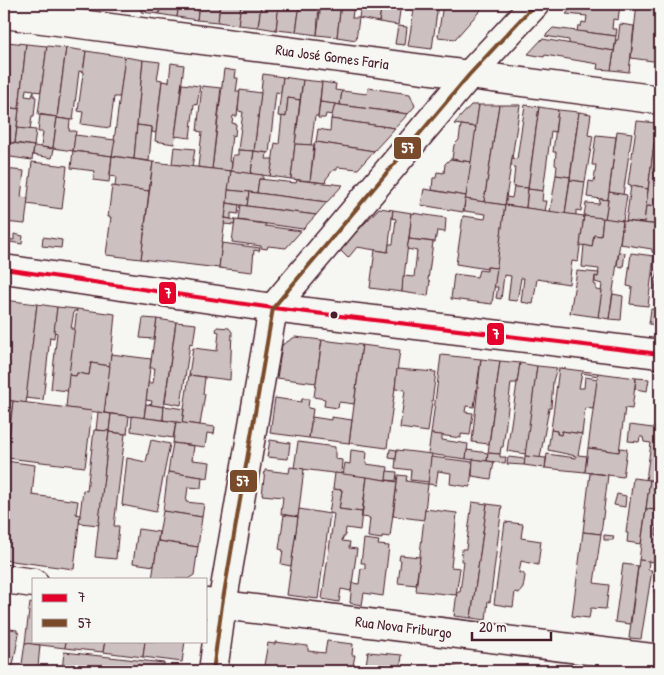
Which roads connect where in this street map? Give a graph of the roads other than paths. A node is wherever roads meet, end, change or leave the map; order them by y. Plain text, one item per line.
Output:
1 (535, 4) edge
2 (4, 14) edge
3 (469, 75) junction
4 (660, 100) edge
5 (4, 269) edge
6 (273, 308) junction
7 (660, 354) edge
8 (4, 579) edge
9 (32, 583) edge
10 (214, 604) edge
11 (660, 659) edge
12 (213, 671) edge

1 - 3 street
2 - 3 street, Rua José Gomes Faria
3 - 4 street, Rua José Gomes Faria
3 - 6 street
5 - 6 street
6 - 7 street
6 - 10 street
8 - 9 street
10 - 11 street, Rua Nova Friburgo
10 - 12 street

